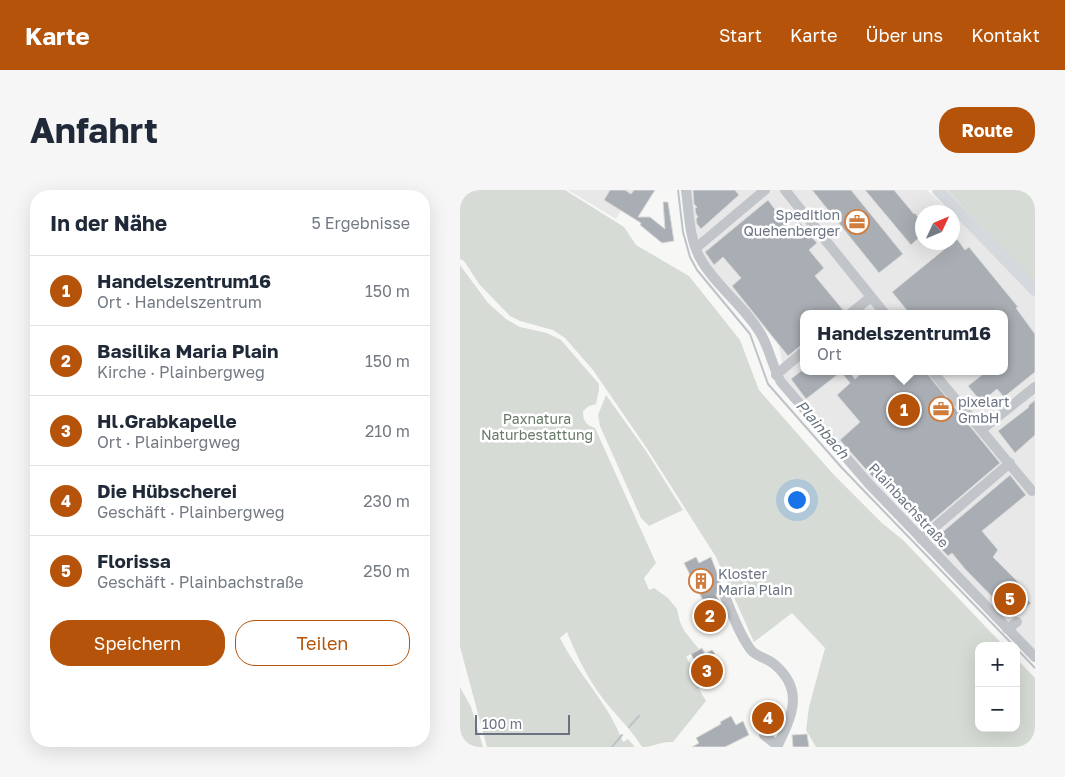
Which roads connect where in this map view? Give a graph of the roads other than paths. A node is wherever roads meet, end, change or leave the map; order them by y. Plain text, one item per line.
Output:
1 (686, 190) edge
2 (765, 190) edge
3 (785, 190) edge
4 (938, 190) edge
5 (696, 248) junction
6 (1035, 290) edge
7 (871, 297) junction
8 (855, 310) edge
9 (881, 310) edge
10 (800, 354) edge
11 (776, 375) junction
12 (935, 375) edge
13 (1035, 387) edge
14 (981, 430) junction
15 (1010, 463) junction
16 (1032, 490) dead end
17 (921, 539) junction
18 (724, 594) dead end
19 (1017, 622) dead end
20 (1007, 629) junction
21 (1035, 657) edge
22 (764, 735) dead end
23 (777, 747) edge

1 - 5 street, Plainbachstraße
2 - 5 street
3 - 7 street
4 - 6 main road
5 - 11 street, Plainbachstraße
7 - 8 street
7 - 9 street
10 - 11 street
11 - 17 street, Plainbachstraße
12 - 14 street
13 - 14 street
14 - 15 street
15 - 16 street
15 - 17 street
17 - 20 street, Plainbachstraße
18 - 23 street
19 - 20 street
20 - 21 street, Plainbachstraße
22 - 23 street

